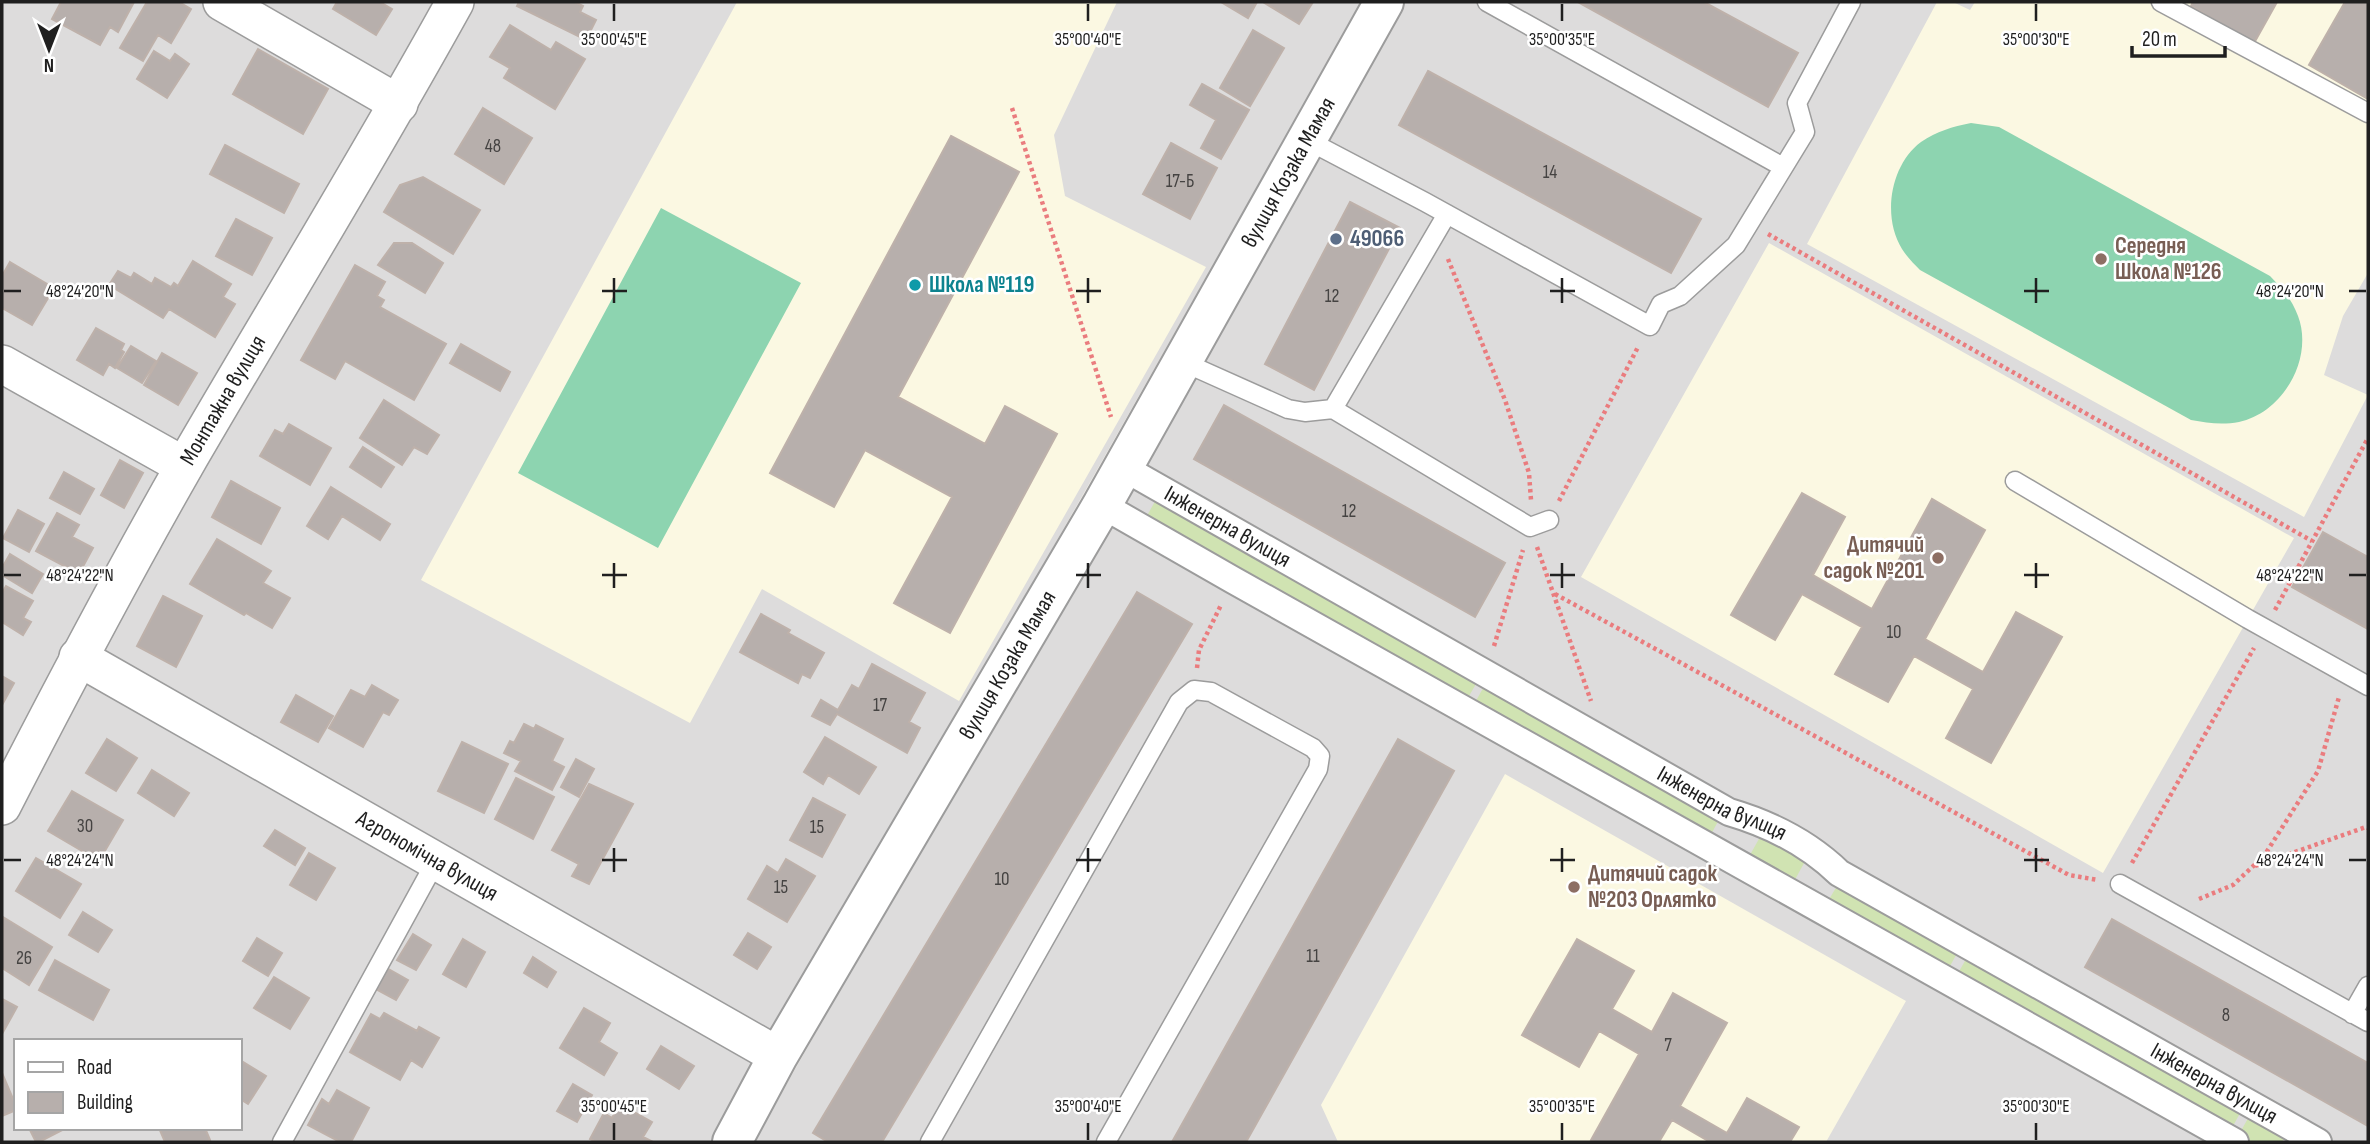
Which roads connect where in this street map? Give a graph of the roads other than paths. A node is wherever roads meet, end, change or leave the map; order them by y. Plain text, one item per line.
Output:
1 (222, 2) edge
2 (455, 2) edge
3 (1384, 2) edge
4 (1487, 2) edge
5 (1851, 2) edge
6 (2161, 2) edge
7 (399, 104) junction
8 (2368, 113) edge
9 (1307, 140) junction
10 (1783, 167) junction
11 (1447, 214) junction
12 (1183, 362) junction
13 (2, 364) edge
14 (1333, 409) junction
15 (184, 466) junction
16 (1124, 468) junction
17 (2015, 481) dead end
18 (1102, 505) junction
19 (1549, 520) road end
20 (78, 657) junction
21 (2368, 686) edge
22 (2, 806) edge
23 (436, 861) junction
24 (2120, 884) road end
25 (2368, 986) edge
26 (2352, 1014) junction
27 (2368, 1022) edge
28 (778, 1056) junction
29 (282, 1142) edge
30 (734, 1142) edge
31 (930, 1142) edge
32 (1106, 1142) edge
33 (2235, 1142) edge
34 (2318, 1142) edge

1 - 7 street
2 - 7 street, Монтажна вулиця
3 - 9 street, вулиця Козака Мамая
4 - 10 lane
5 - 10 lane
6 - 8 lane
7 - 15 street, Монтажна вулиця
9 - 11 lane
9 - 12 street, вулиця Козака Мамая
10 - 11 lane
11 - 14 lane
12 - 14 lane
12 - 16 street, вулиця Козака Мамая
13 - 15 street
14 - 19 lane
15 - 20 street, Монтажна вулиця
16 - 18 street, вулиця Козака Мамая
16 - 34 street, Інженерна вулиця
17 - 21 lane
18 - 28 street, вулиця Козака Мамая
18 - 33 street, Інженерна вулиця
20 - 22 street, Монтажна вулиця
20 - 23 street, Агрономічна вулиця
23 - 28 street, Агрономічна вулиця
23 - 29 lane
24 - 26 lane
25 - 26 lane
26 - 27 lane
28 - 30 street, вулиця Козака Мамая
31 - 32 lane

